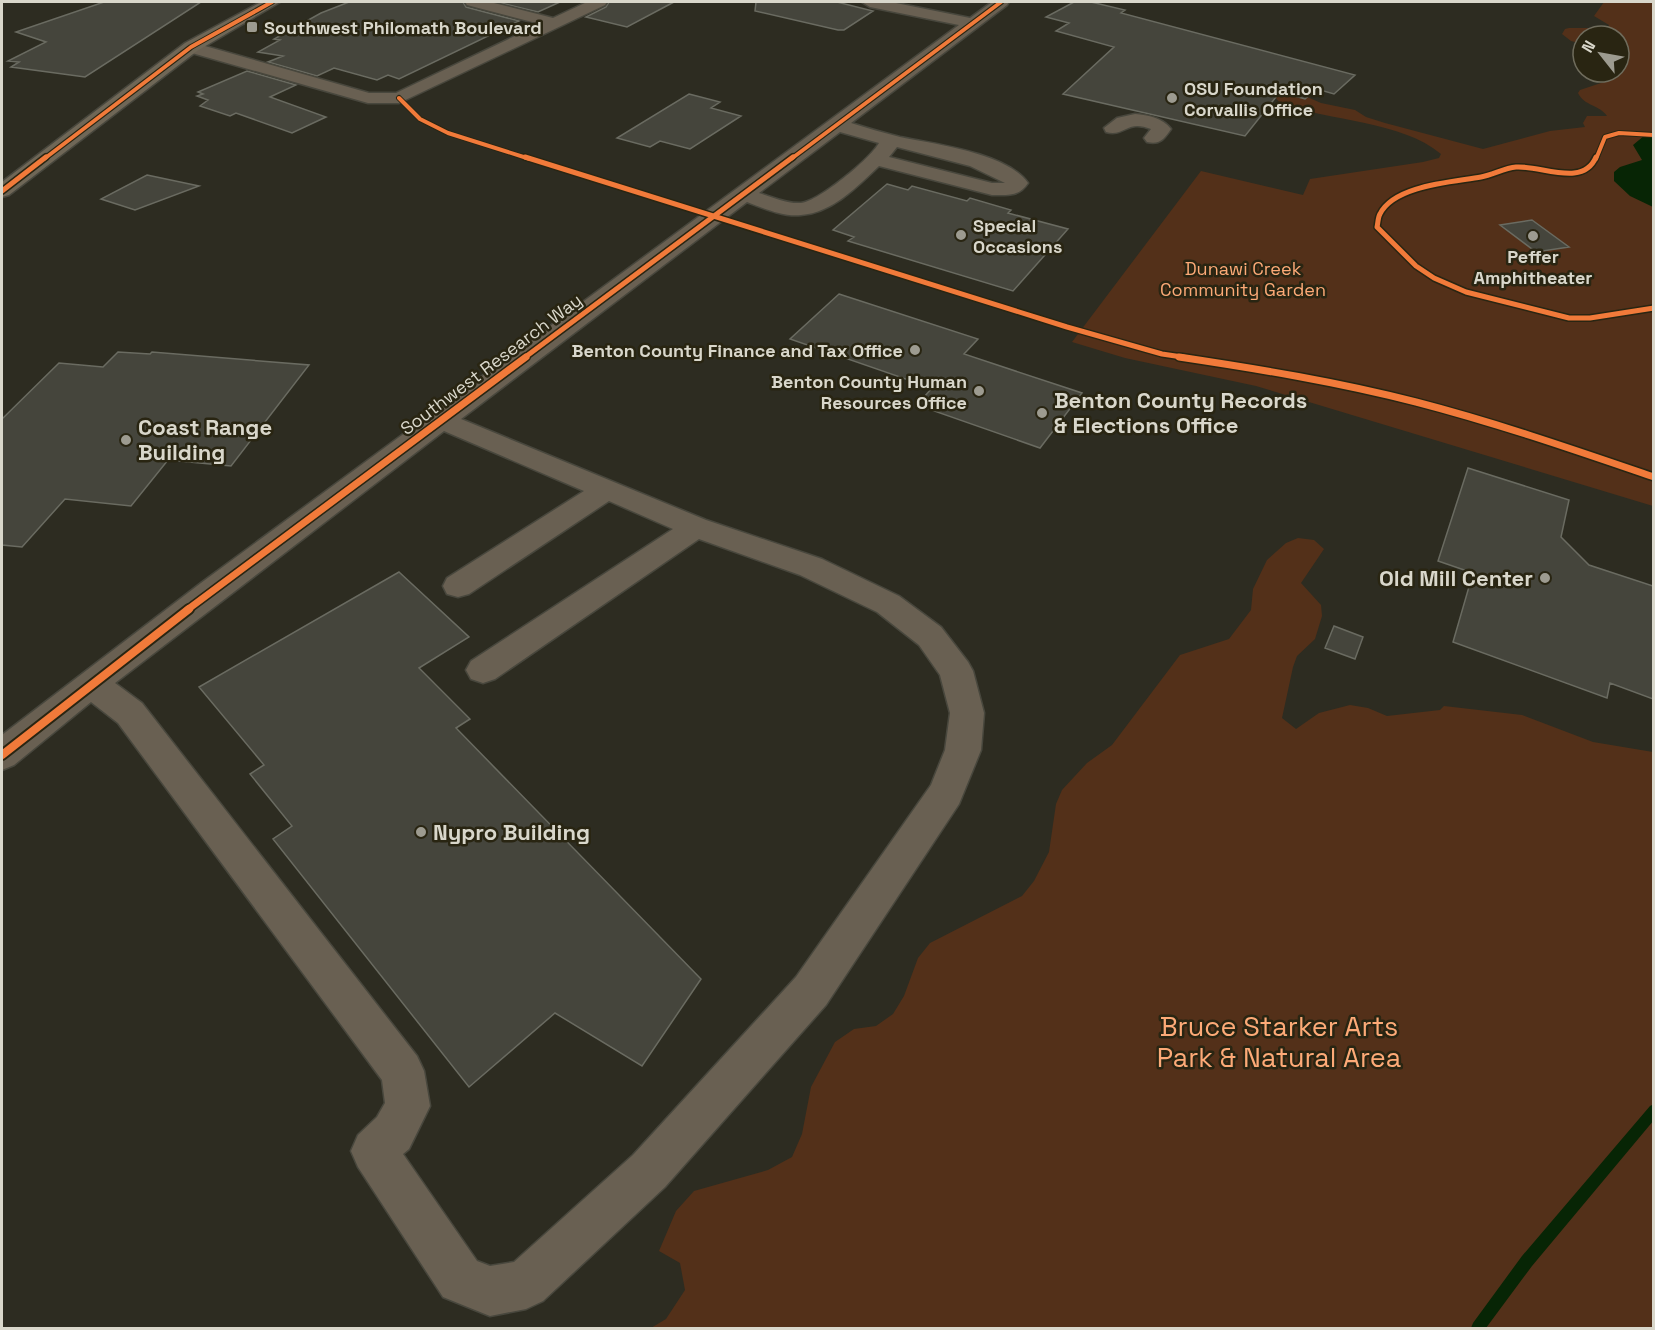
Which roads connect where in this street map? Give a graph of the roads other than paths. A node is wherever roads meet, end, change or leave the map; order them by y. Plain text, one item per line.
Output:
1 (248, 2) edge
2 (272, 2) edge
3 (473, 2) edge
4 (599, 2) edge
5 (870, 2) edge
6 (1001, 2) edge
7 (555, 23) junction
8 (972, 24) junction
9 (191, 47) junction
10 (837, 125) junction
11 (1113, 128) dead end
12 (1154, 138) dead end
13 (890, 140) junction
14 (875, 159) junction
15 (2, 191) edge
16 (743, 194) junction
17 (441, 420) junction
18 (607, 489) junction
19 (696, 527) junction
20 (458, 586) dead end
21 (483, 670) dead end
22 (91, 683) junction
23 (2, 755) edge

1 - 9 highway
2 - 9 highway
3 - 7 street
4 - 7 street
5 - 8 street
6 - 8 street, Southwest Research Way
7 - 9 street
8 - 10 street, Southwest Research Way
9 - 15 highway
10 - 13 street
10 - 16 street, Southwest Research Way
11 - 12 street
13 - 14 street
13 - 14 street
14 - 16 street
16 - 17 street, Southwest Research Way
17 - 18 street
17 - 22 street, Southwest Research Way
18 - 19 street
18 - 20 street
19 - 21 street
19 - 22 street
22 - 23 street, Southwest Research Way

